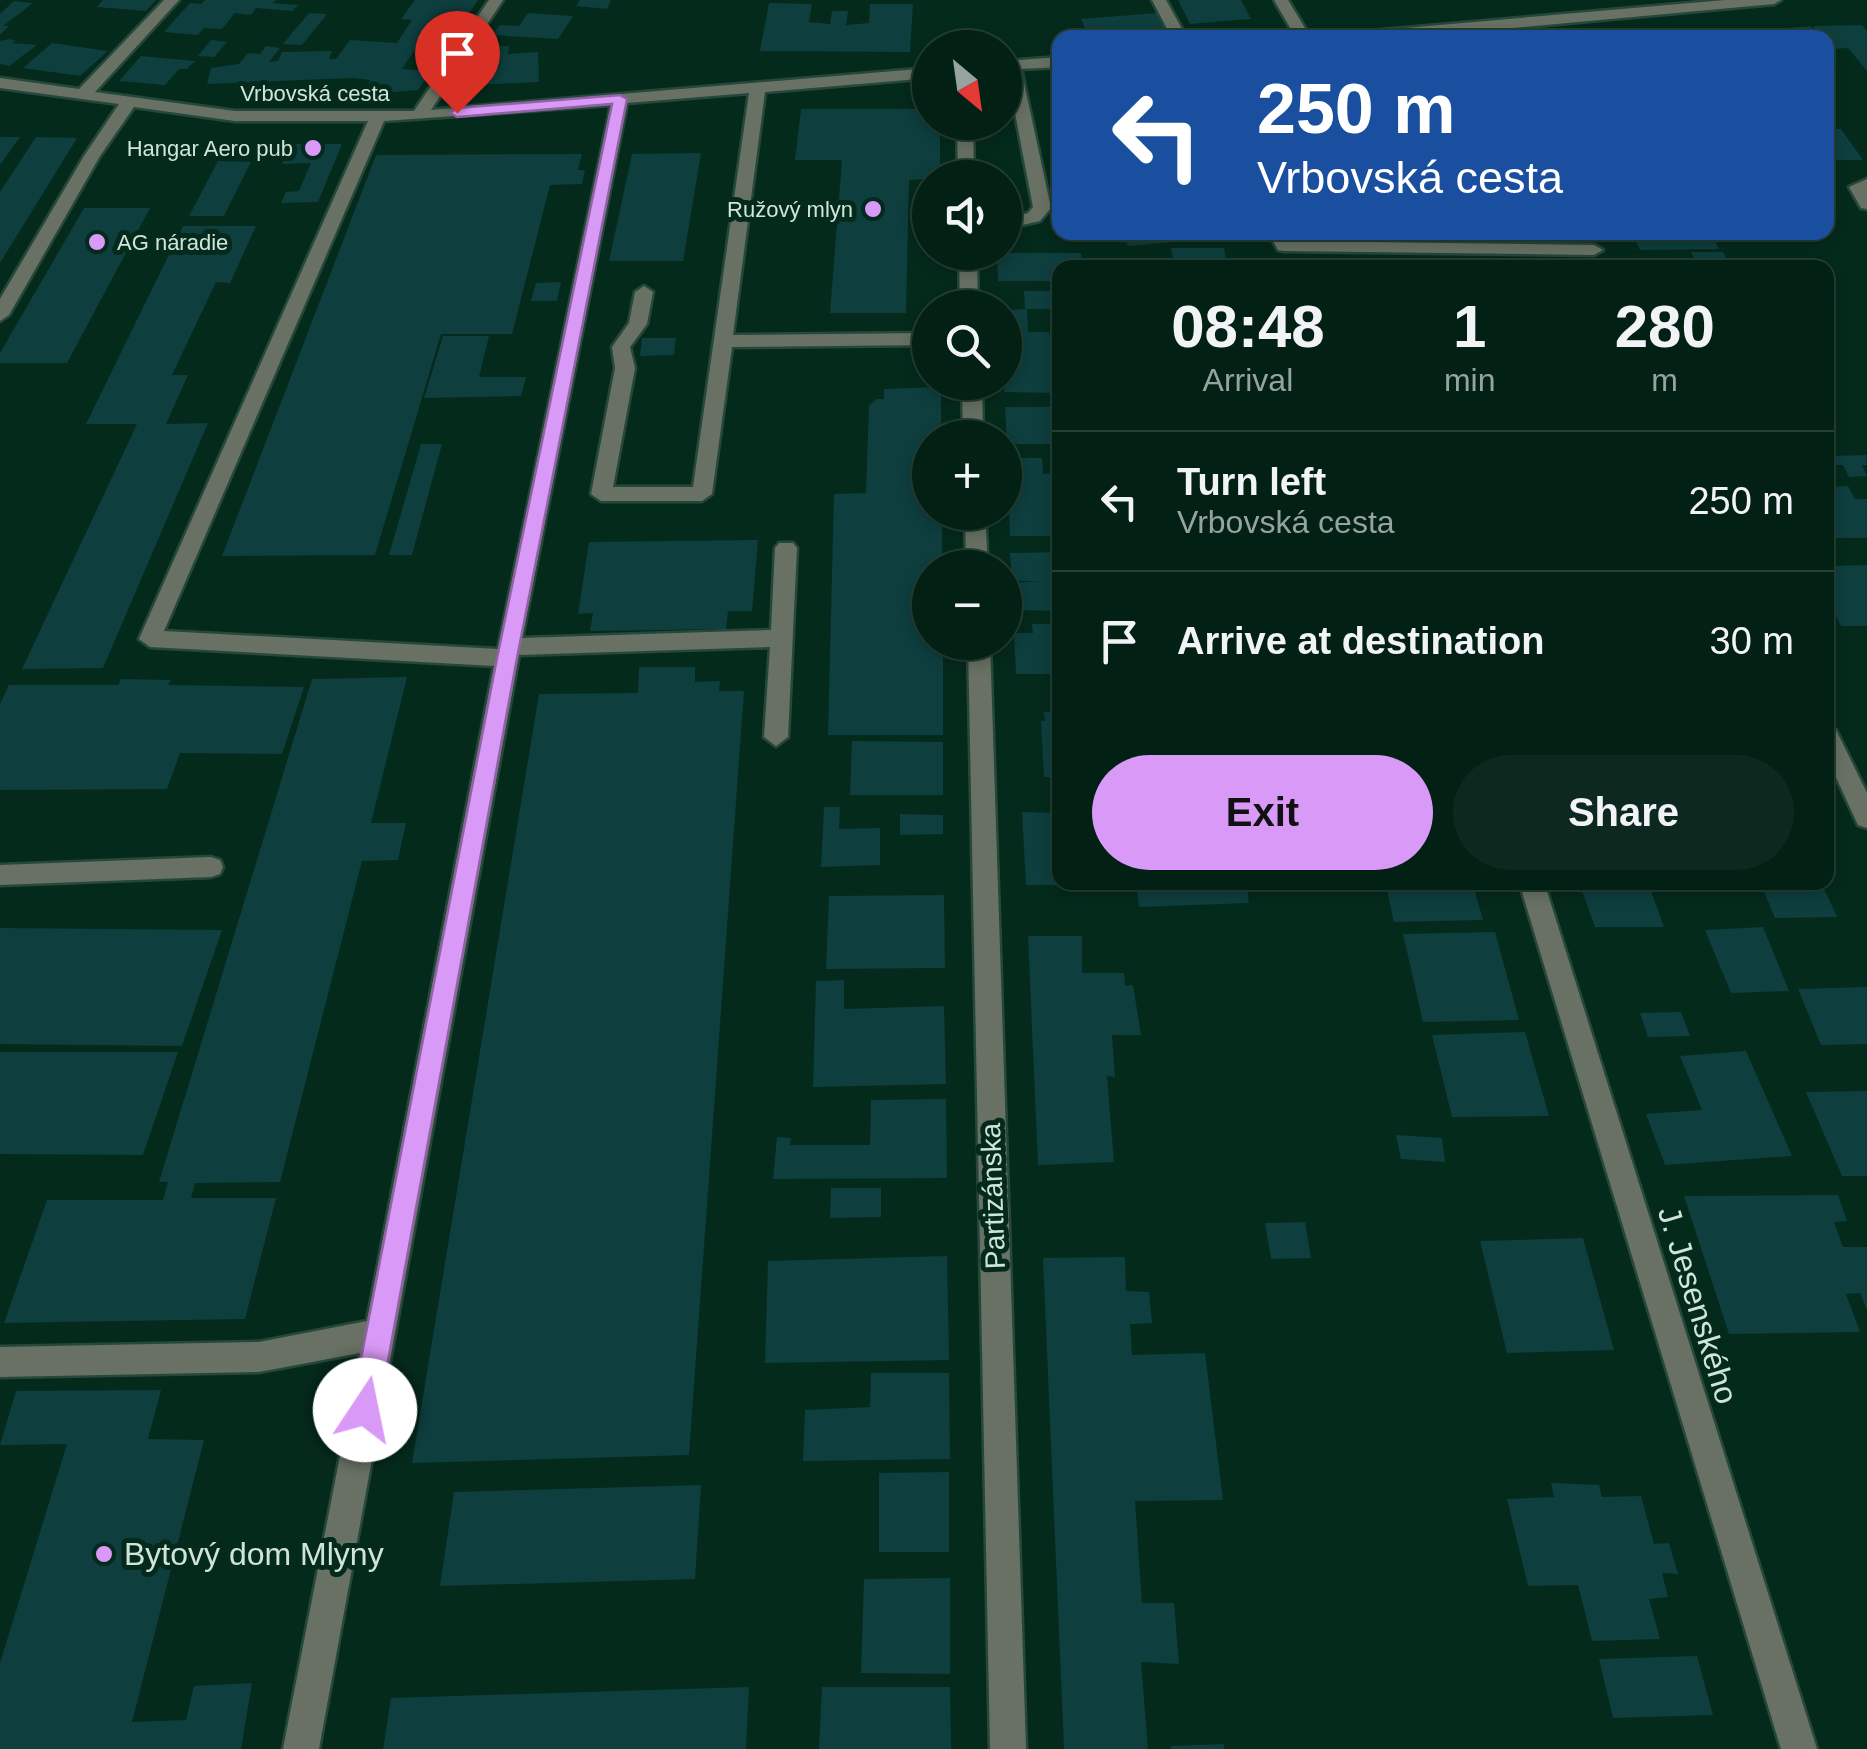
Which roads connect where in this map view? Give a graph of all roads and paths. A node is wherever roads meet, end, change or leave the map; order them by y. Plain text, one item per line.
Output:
1 (172, 0) edge
2 (496, 0) edge
3 (1159, 0) edge
4 (1281, 0) edge
5 (1774, 0) edge
6 (1176, 30) edge
7 (1299, 30) edge
8 (1507, 30) edge
9 (1052, 63) edge
10 (1022, 65) edge
11 (912, 75) edge
12 (0, 84) edge
13 (758, 88) junction
14 (81, 98) junction
15 (620, 99) junction
16 (128, 103) junction
17 (378, 116) junction
18 (419, 116) junction
19 (1022, 122) edge
20 (1867, 184) edge
21 (1867, 204) edge
22 (1022, 220) edge
23 (1281, 240) edge
24 (1418, 241) edge
25 (1598, 259) edge
26 (644, 292) dead end
27 (0, 315) edge
28 (912, 338) edge
29 (723, 342) junction
30 (786, 548) dead end
31 (782, 638) junction
32 (508, 652) junction
33 (979, 660) edge
34 (776, 738) dead end
35 (1834, 749) edge
36 (1867, 818) edge
37 (211, 866) dead end
38 (0, 874) edge
39 (1533, 890) edge
40 (380, 1334) junction
41 (0, 1362) edge
42 (301, 1749) edge
43 (1008, 1749) edge
44 (1799, 1749) edge

1 - 14 street
2 - 18 street
3 - 6 street
4 - 7 street
5 - 8 street
9 - 10 street
11 - 13 street, Vrbovská cesta
12 - 14 street, Vrbovská cesta
13 - 15 street, Vrbovská cesta
13 - 29 street
14 - 16 street, Vrbovská cesta
15 - 18 street, Vrbovská cesta
15 - 32 street
16 - 17 street, Vrbovská cesta
16 - 27 street
17 - 18 street, Vrbovská cesta
17 - 32 street
19 - 22 street
20 - 21 street
23 - 24 street
24 - 25 street
26 - 29 street
28 - 29 street
30 - 31 street
31 - 32 street
31 - 34 street
32 - 40 street
33 - 43 street, Partizánska
35 - 36 street
37 - 38 street
39 - 44 street, J. Jesenského
40 - 41 street
40 - 42 street

